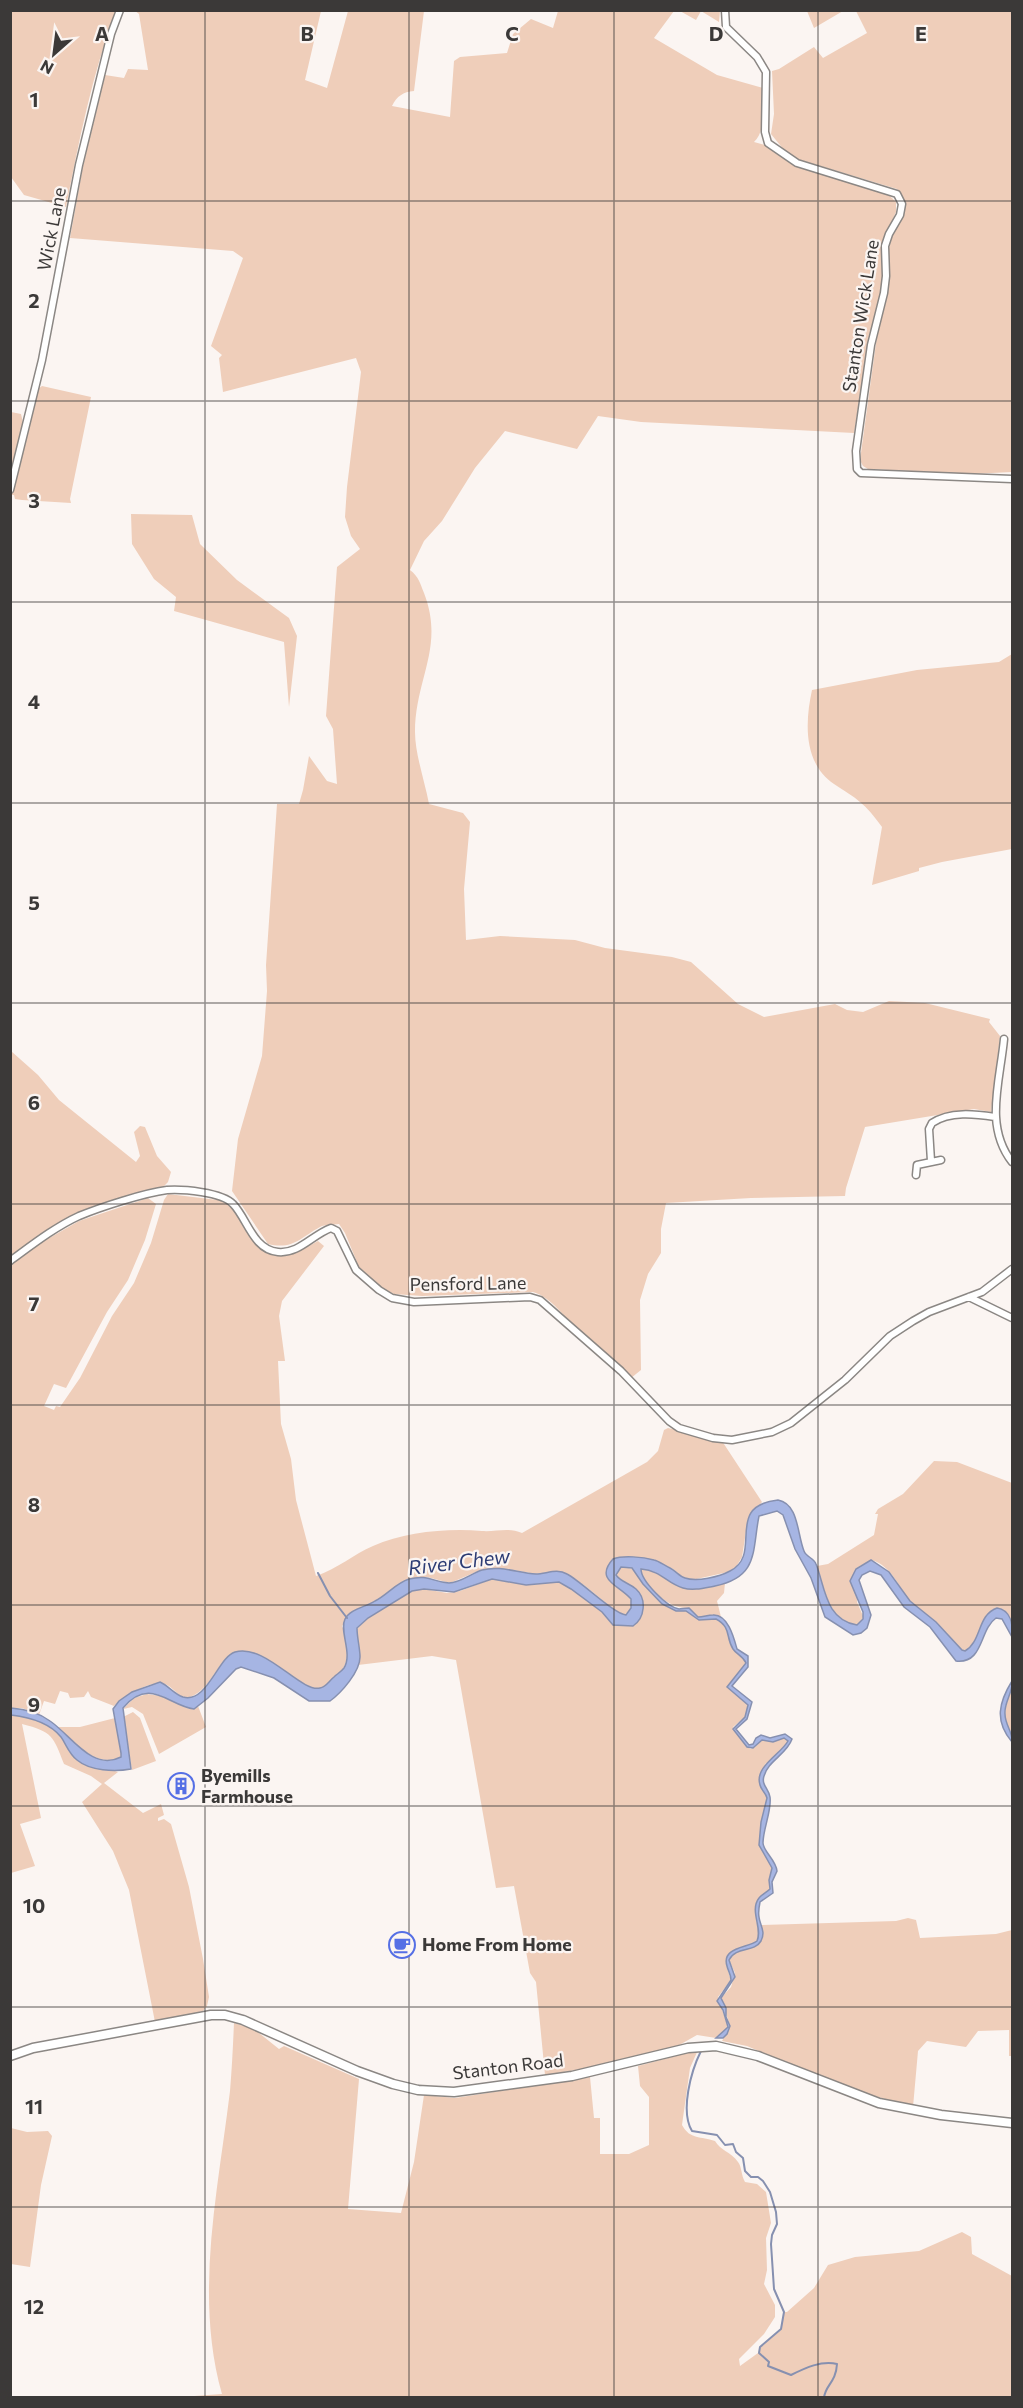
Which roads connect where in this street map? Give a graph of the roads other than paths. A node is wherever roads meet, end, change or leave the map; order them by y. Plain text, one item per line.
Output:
1 (120, 10) edge
2 (725, 10) edge
3 (1012, 479) edge
4 (10, 490) edge
5 (1004, 1040) dead end
6 (995, 1117) junction
7 (941, 1160) dead end
8 (931, 1161) junction
9 (1012, 1162) edge
10 (916, 1175) dead end
11 (10, 1261) edge
12 (1012, 1269) edge
13 (969, 1297) junction
14 (1012, 1317) edge
15 (10, 2056) edge
16 (1012, 2123) edge

1 - 4 street, Wick Lane
2 - 3 street, Stanton Wick Lane
5 - 6 street
6 - 8 street
6 - 9 street
7 - 8 street
8 - 10 street
11 - 13 street, Pensford Lane
12 - 13 street, Pensford Lane
13 - 14 street
15 - 16 main road, Stanton Road

